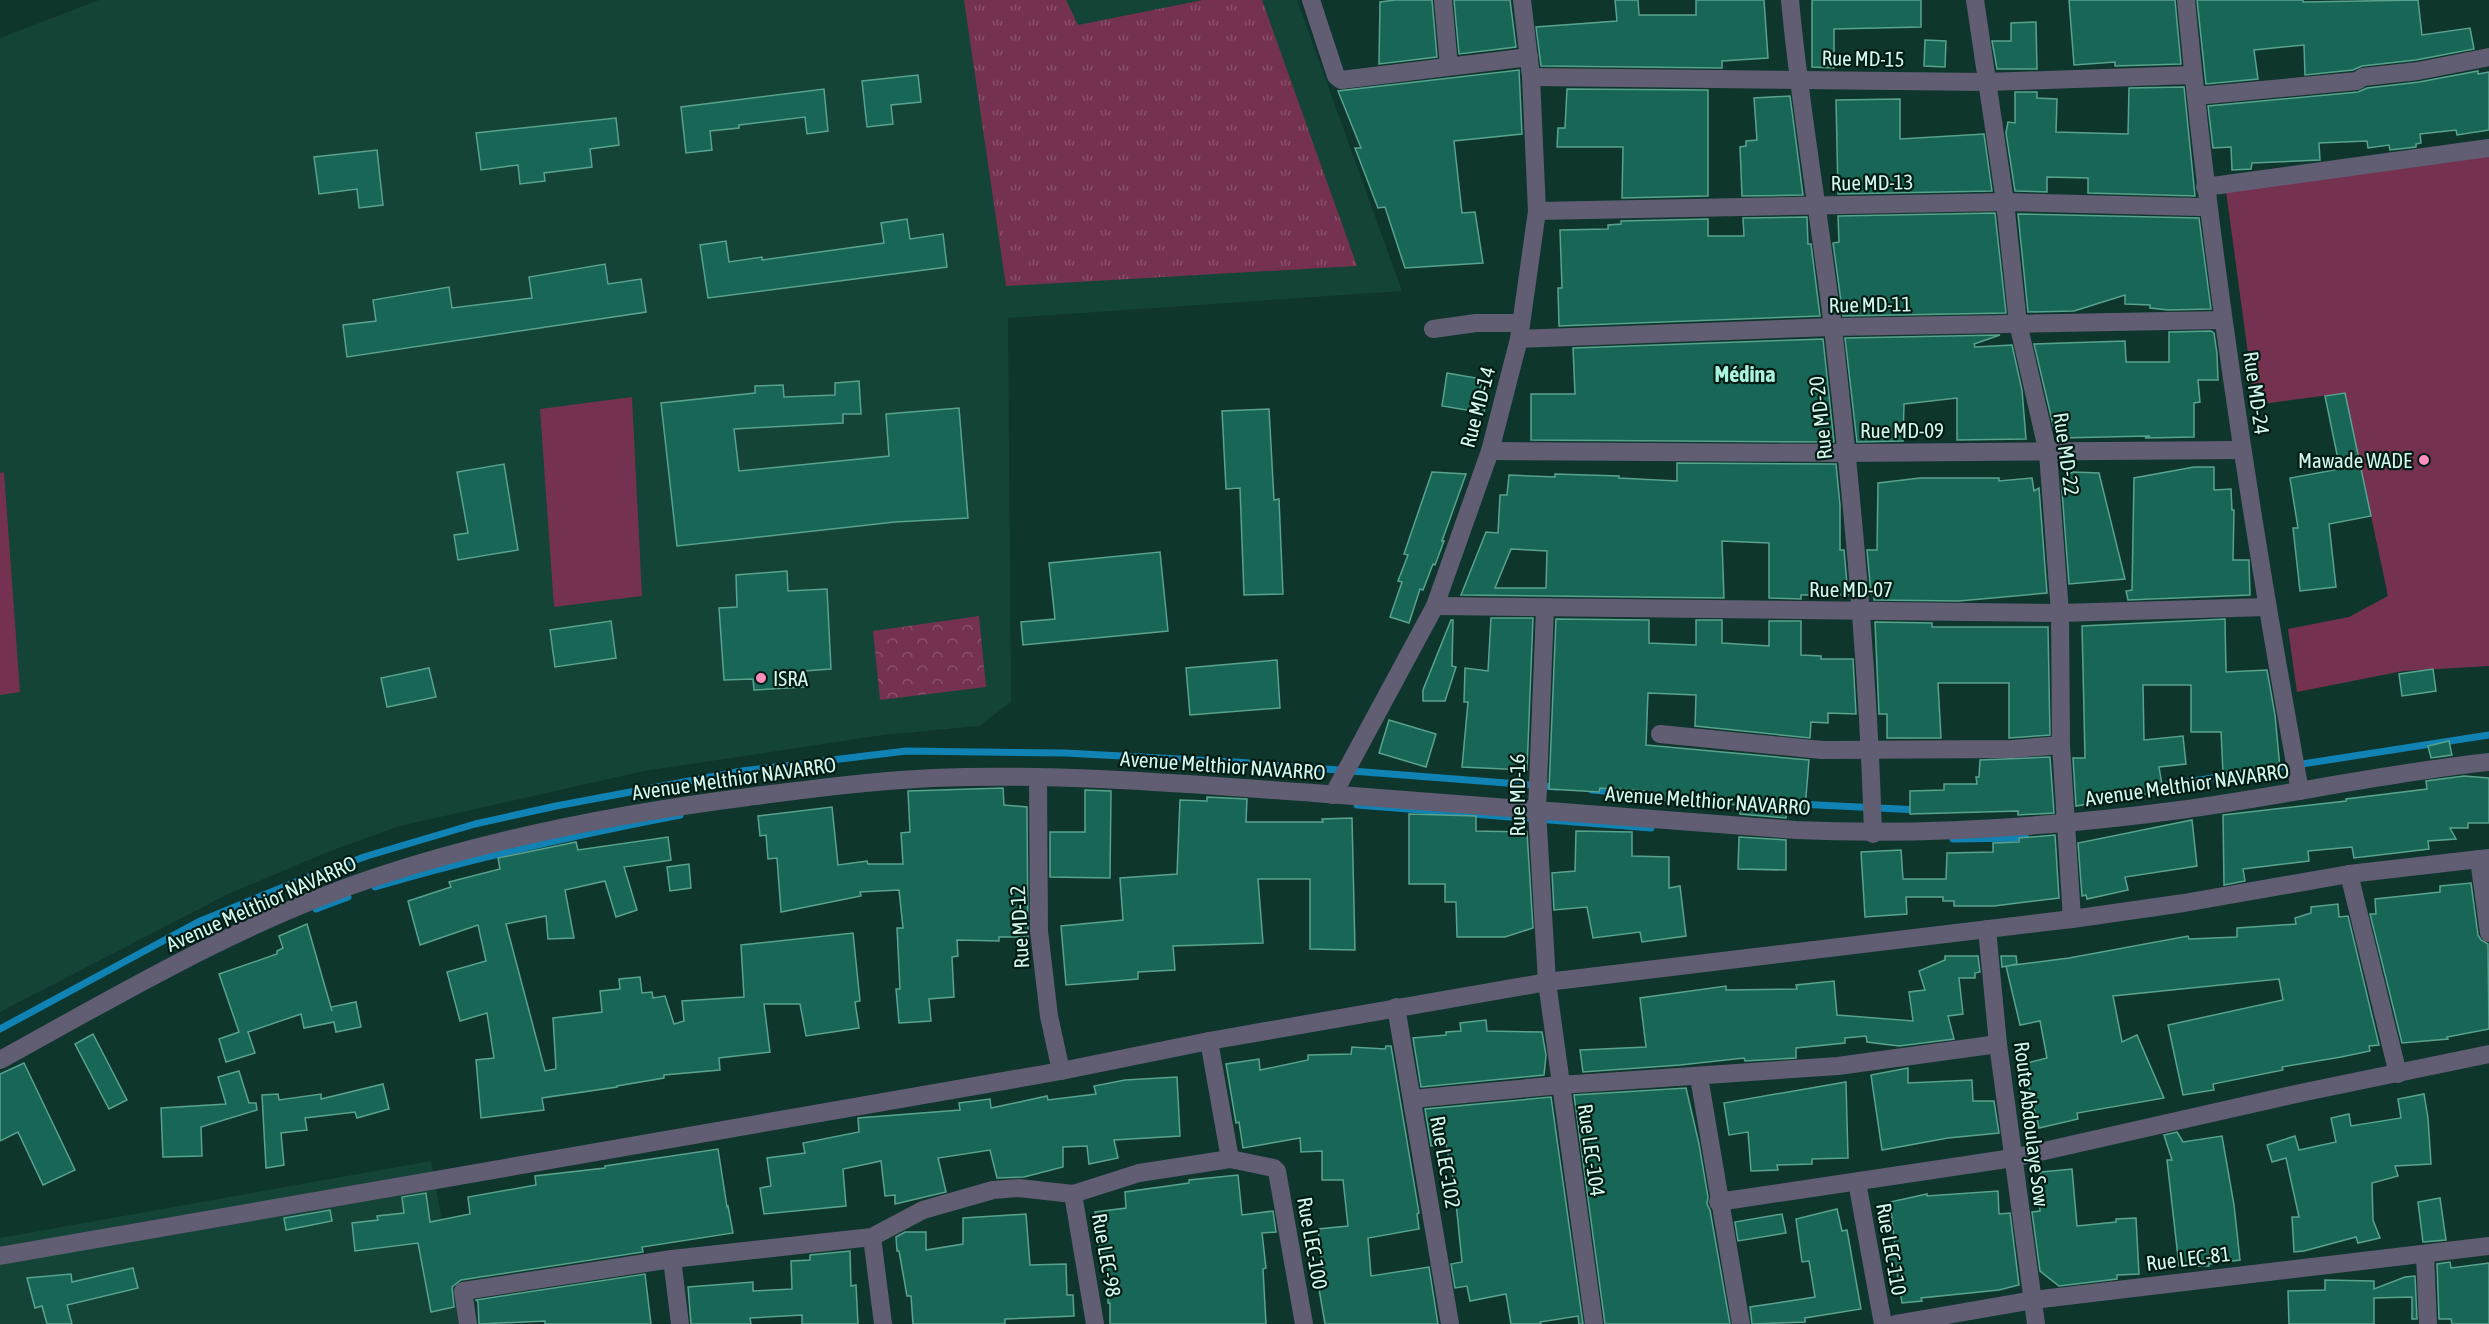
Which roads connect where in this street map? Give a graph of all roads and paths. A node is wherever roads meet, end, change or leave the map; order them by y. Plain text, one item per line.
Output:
1 (1311, 0) edge
2 (1443, 0) edge
3 (1522, 0) edge
4 (1790, 0) edge
5 (1974, 0) edge
6 (2186, 0) edge
7 (1529, 57) junction
8 (2489, 57) edge
9 (1449, 66) junction
10 (2193, 75) junction
11 (1531, 77) junction
12 (1797, 79) junction
13 (1986, 82) junction
14 (2196, 96) junction
15 (2489, 148) edge
16 (2205, 187) junction
17 (2005, 202) junction
18 (1817, 206) junction
19 (2208, 206) junction
20 (1537, 211) junction
21 (2223, 320) junction
22 (2018, 323) junction
23 (1833, 327) junction
24 (1433, 329) dead end
25 (1520, 331) junction
26 (2242, 450) junction
27 (1490, 451) junction
28 (1846, 453) junction
29 (2048, 453) junction
30 (1435, 606) junction
31 (2267, 607) junction
32 (1545, 609) junction
33 (1862, 611) junction
34 (2060, 613) junction
35 (1660, 734) dead end
36 (2061, 745) junction
37 (1870, 751) junction
38 (2489, 762) edge
39 (1038, 779) junction
40 (2300, 790) junction
41 (1333, 795) junction
42 (1537, 810) junction
43 (2067, 824) junction
44 (1873, 834) junction
45 (2484, 858) edge
46 (2349, 874) junction
47 (2072, 919) junction
48 (1987, 929) junction
49 (2489, 933) edge
50 (1547, 982) junction
51 (1396, 1007) junction
52 (1209, 1041) junction
53 (1998, 1044) junction
54 (2489, 1054) edge
55 (0, 1060) edge
56 (1061, 1071) junction
57 (2398, 1074) junction
58 (1698, 1077) junction
59 (1560, 1085) junction
60 (1412, 1099) junction
61 (2013, 1158) junction
62 (1230, 1159) junction
63 (1857, 1182) junction
64 (1073, 1194) junction
65 (1718, 1202) junction
66 (872, 1237) junction
67 (2489, 1246) edge
68 (2425, 1254) junction
69 (0, 1256) edge
70 (672, 1259) junction
71 (2033, 1300) junction
72 (468, 1324) edge
73 (680, 1324) edge
74 (883, 1324) edge
75 (1095, 1324) edge
76 (1304, 1324) edge
77 (1450, 1324) edge
78 (1594, 1324) edge
79 (1741, 1324) edge
80 (1883, 1324) edge
81 (1895, 1324) edge
82 (2036, 1324) edge
83 (2428, 1324) edge

1 - 9 street
2 - 9 street
3 - 7 street, Rue MD-14
4 - 12 street, Rue MD-20
5 - 13 street, Rue MD-22
6 - 10 street, Rue MD-24
7 - 9 street
7 - 11 street, Rue MD-14
8 - 14 street
10 - 13 street, Rue MD-15
10 - 14 street, Rue MD-24
11 - 12 street, Rue MD-15
11 - 20 street, Rue MD-14
12 - 13 street, Rue MD-15
12 - 18 street, Rue MD-20
13 - 17 street, Rue MD-22
14 - 16 street, Rue MD-24
15 - 16 street
16 - 19 street, Rue MD-24
17 - 18 street, Rue MD-13
17 - 19 street, Rue MD-13
17 - 22 street, Rue MD-22
18 - 20 street, Rue MD-13
18 - 23 street, Rue MD-20
19 - 21 street, Rue MD-24
20 - 25 street, Rue MD-14
21 - 22 street, Rue MD-11
21 - 26 street, Rue MD-24
22 - 23 street, Rue MD-11
22 - 29 street, Rue MD-22
23 - 25 street, Rue MD-11
23 - 28 street, Rue MD-20
24 - 25 street, Rue MD-11
25 - 27 street, Rue MD-14
26 - 29 street, Rue MD-09
26 - 31 street, Rue MD-24
27 - 28 street, Rue MD-09
27 - 30 street, Rue MD-14
28 - 29 street, Rue MD-09
28 - 33 street, Rue MD-20
29 - 34 street, Rue MD-22
30 - 32 street, Rue MD-07
30 - 41 street, Rue MD-14
31 - 34 street, Rue MD-07
31 - 40 street, Rue MD-24
32 - 33 street, Rue MD-07
32 - 42 street, Rue MD-16
33 - 34 street, Rue MD-07
33 - 37 street, Rue MD-20
34 - 36 street, Rue MD-22
35 - 37 street
36 - 37 street
36 - 43 street, Rue MD-22
37 - 44 street, Rue MD-20
38 - 40 street, Avenue Melthior NAVARRO
39 - 41 street, Avenue Melthior NAVARRO
39 - 55 street, Avenue Melthior NAVARRO
39 - 56 street, Rue MD-12
40 - 43 street, Avenue Melthior NAVARRO
41 - 42 street, Avenue Melthior NAVARRO
42 - 44 street, Avenue Melthior NAVARRO
42 - 50 street, Rue MD-16
43 - 44 street, Avenue Melthior NAVARRO
43 - 47 street, Rue MD-22
45 - 46 street
45 - 49 street
46 - 47 street
46 - 57 street
47 - 48 street
48 - 50 street
48 - 53 street, Route Abdoulaye Sow
50 - 51 street
50 - 59 street, Rue LEC-104
51 - 52 street
51 - 60 street, Rue LEC-102
52 - 56 street
52 - 62 street
53 - 58 street
53 - 61 street, Route Abdoulaye Sow
54 - 57 street
56 - 69 street
57 - 61 street
58 - 59 street
58 - 65 street
59 - 60 street
59 - 78 street, Rue LEC-104
60 - 77 street, Rue LEC-102
61 - 63 street
61 - 71 street, Route Abdoulaye Sow
62 - 64 street
62 - 76 street, Rue LEC-100
63 - 65 street
63 - 80 street, Rue LEC-110
64 - 66 street
64 - 75 street, Rue LEC-98
65 - 79 street
66 - 70 street
66 - 74 street
67 - 68 street, Rue LEC-81
68 - 71 street, Rue LEC-81
68 - 83 street
70 - 72 street
70 - 73 street
71 - 81 street, Rue LEC-81
71 - 82 street, Route Abdoulaye Sow

